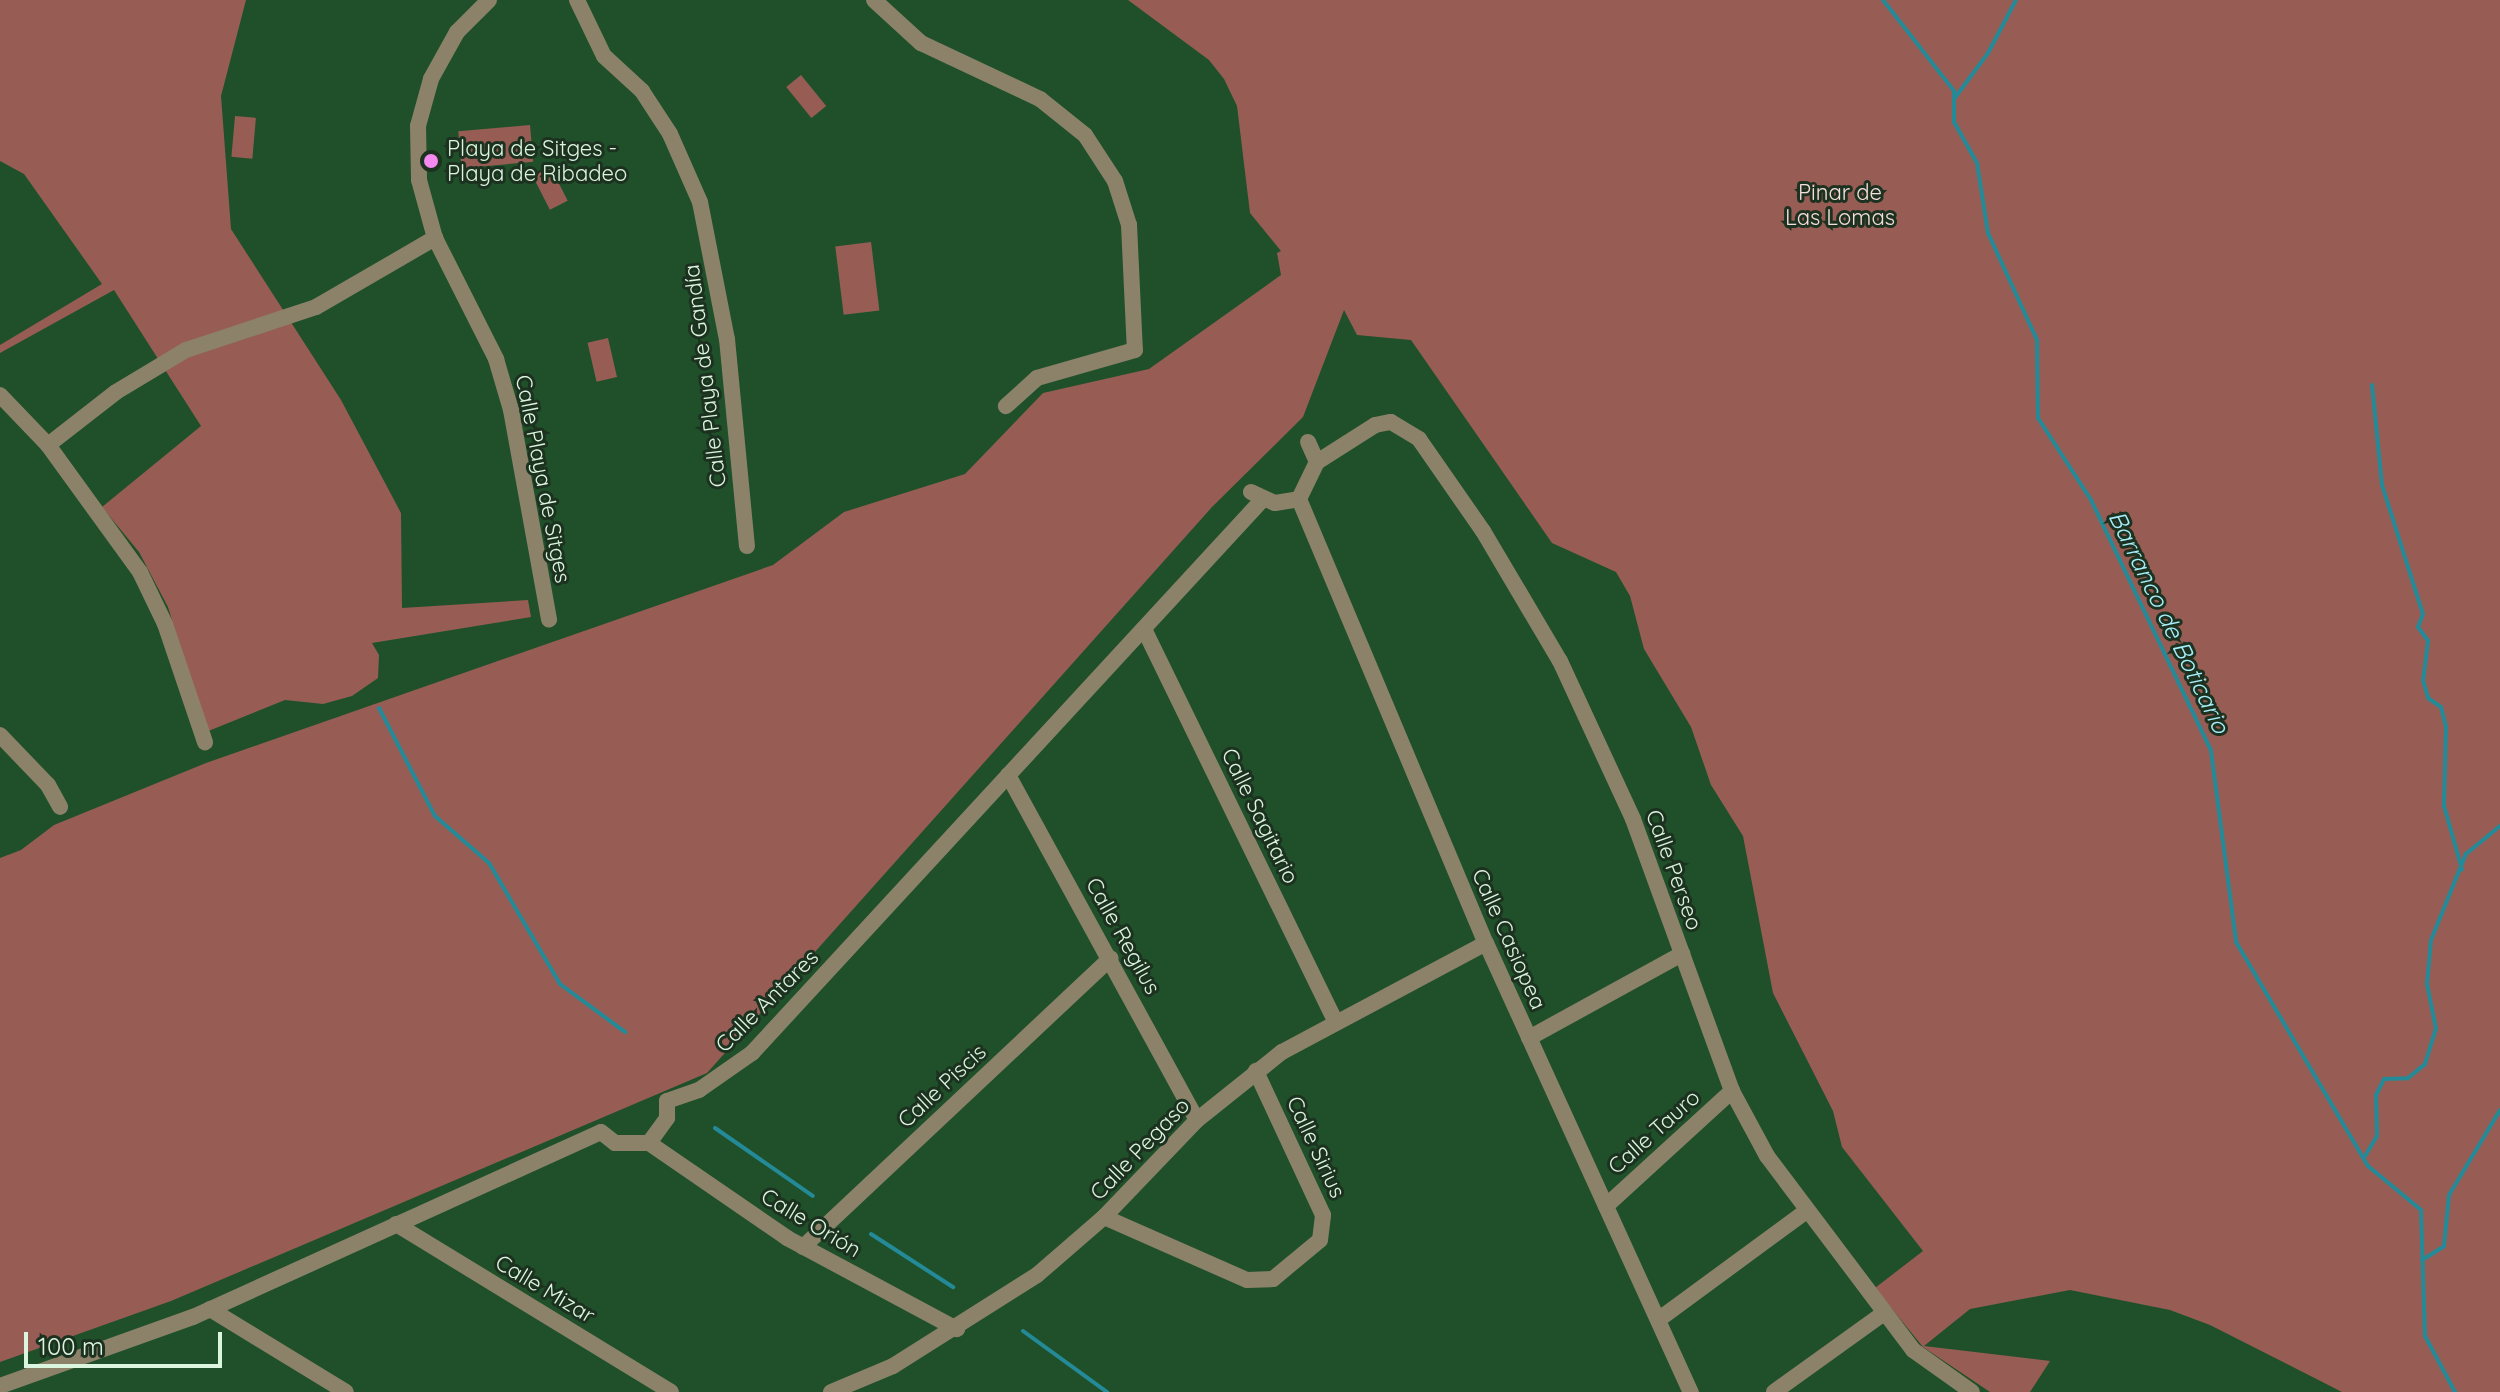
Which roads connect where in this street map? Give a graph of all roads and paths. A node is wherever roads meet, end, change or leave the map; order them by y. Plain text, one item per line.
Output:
1 (489, 0) edge
2 (577, 0) edge
3 (874, 0) edge
4 (435, 238) junction
5 (0, 395) edge
6 (1006, 406) dead end
7 (1308, 442) dead end
8 (48, 445) junction
9 (1317, 462) junction
10 (1299, 499) junction
11 (747, 546) dead end
12 (549, 620) dead end
13 (1144, 629) junction
14 (0, 735) edge
15 (205, 742) dead end
16 (1008, 775) junction
17 (60, 807) dead end
18 (1486, 943) junction
19 (1682, 954) junction
20 (1111, 958) junction
21 (1336, 1022) junction
22 (1529, 1038) junction
23 (1256, 1071) junction
24 (1732, 1091) junction
25 (1197, 1120) junction
26 (649, 1143) junction
27 (1606, 1206) junction
28 (1805, 1212) junction
29 (1104, 1217) junction
30 (396, 1224) junction
31 (803, 1247) junction
32 (210, 1309) junction
33 (1884, 1313) junction
34 (1658, 1320) junction
35 (957, 1329) junction
36 (0, 1386) edge
37 (346, 1392) edge
38 (671, 1392) edge
39 (831, 1392) edge
40 (1691, 1392) edge
41 (1774, 1392) edge
42 (1972, 1392) edge

1 - 4 street, Calle Playa de Sitges
2 - 11 street, Calle Playa de Gandía
3 - 6 street
4 - 8 street
4 - 12 street, Calle Playa de Sitges
5 - 8 street
7 - 9 street
8 - 15 street
9 - 10 street
9 - 19 street, Calle Perseo
10 - 13 street, Calle Antares
10 - 18 street, Calle Casiopea
13 - 16 street, Calle Antares
13 - 21 street, Calle Sagitario
14 - 17 street
16 - 20 street, Calle Regilus
16 - 26 street, Calle Antares
18 - 21 street, Calle Pegaso
18 - 22 street, Calle Casiopea
19 - 22 street
19 - 24 street, Calle Perseo
20 - 25 street, Calle Regilus
20 - 31 street, Calle Piscis
21 - 23 street, Calle Pegaso
22 - 27 street, Calle Casiopea
23 - 25 street, Calle Pegaso
23 - 29 street, Calle Sirius
24 - 27 street, Calle Tauro
24 - 28 street, Calle Perseo
25 - 29 street, Calle Pegaso
26 - 30 street
26 - 31 street, Calle Orión
27 - 34 street, Calle Casiopea
28 - 33 street, Calle Perseo
28 - 34 street
29 - 35 street, Calle Pegaso
30 - 32 street
30 - 38 street, Calle Mizar
31 - 35 street, Calle Orión
32 - 36 street
32 - 37 street
33 - 41 street
33 - 42 street, Calle Perseo
34 - 40 street, Calle Casiopea
35 - 39 street, Calle Pegaso

